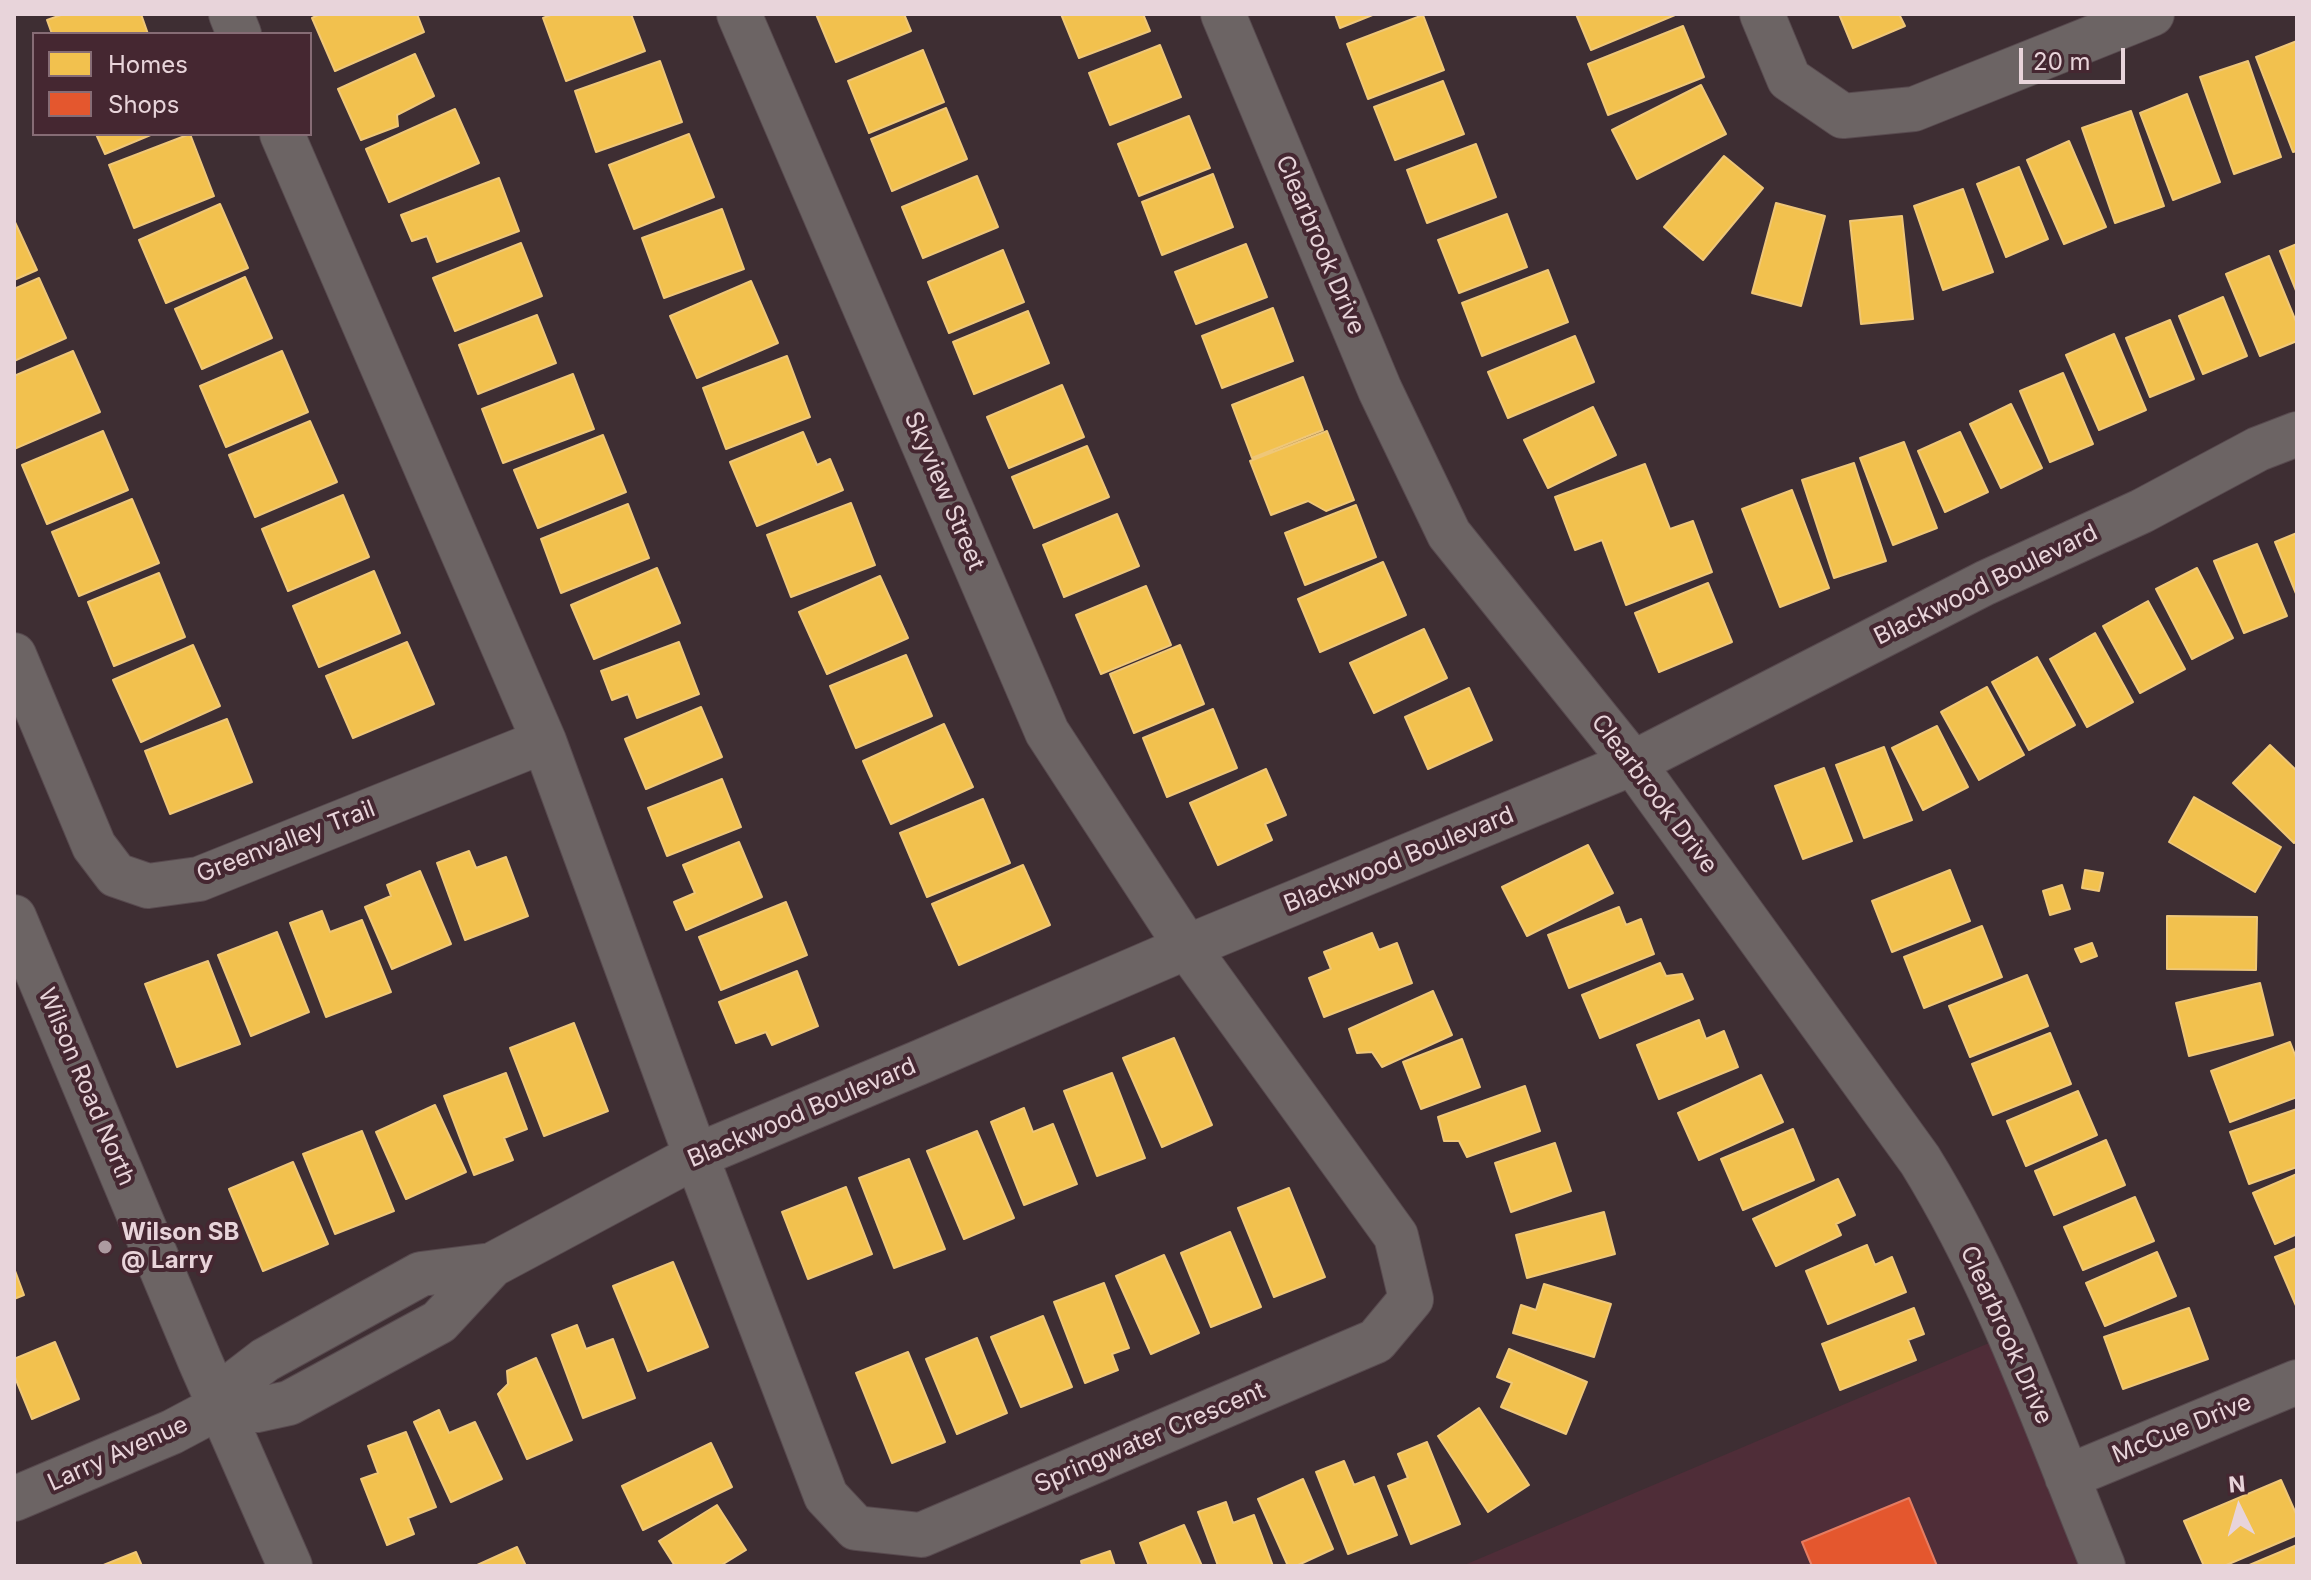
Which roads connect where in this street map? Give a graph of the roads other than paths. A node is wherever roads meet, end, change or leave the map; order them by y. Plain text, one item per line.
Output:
1 (739, 14) edge
2 (1223, 14) edge
3 (1762, 14) edge
4 (2152, 14) edge
5 (283, 136) edge
6 (2297, 434) edge
7 (14, 655) edge
8 (544, 741) junction
9 (1633, 763) junction
10 (14, 917) edge
11 (1187, 947) junction
12 (696, 1156) junction
13 (2297, 1382) edge
14 (221, 1406) junction
15 (2067, 1477) junction
16 (14, 1499) edge
17 (290, 1566) edge
18 (2103, 1566) edge

1 - 11 street, Skyview Street
2 - 9 street, Clearbrook Drive
3 - 4 street
5 - 8 street
6 - 9 street, Blackwood Boulevard
7 - 8 street, Greenvalley Trail
8 - 12 street
9 - 11 street, Blackwood Boulevard
9 - 15 street, Clearbrook Drive
10 - 14 street, Wilson Road North
11 - 12 street, Blackwood Boulevard
11 - 12 street, Springwater Crescent
12 - 14 street, Blackwood Boulevard
13 - 15 street, McCue Drive
14 - 16 street, Larry Avenue
14 - 17 street, Wilson Road North
15 - 18 street, Clearbrook Drive

